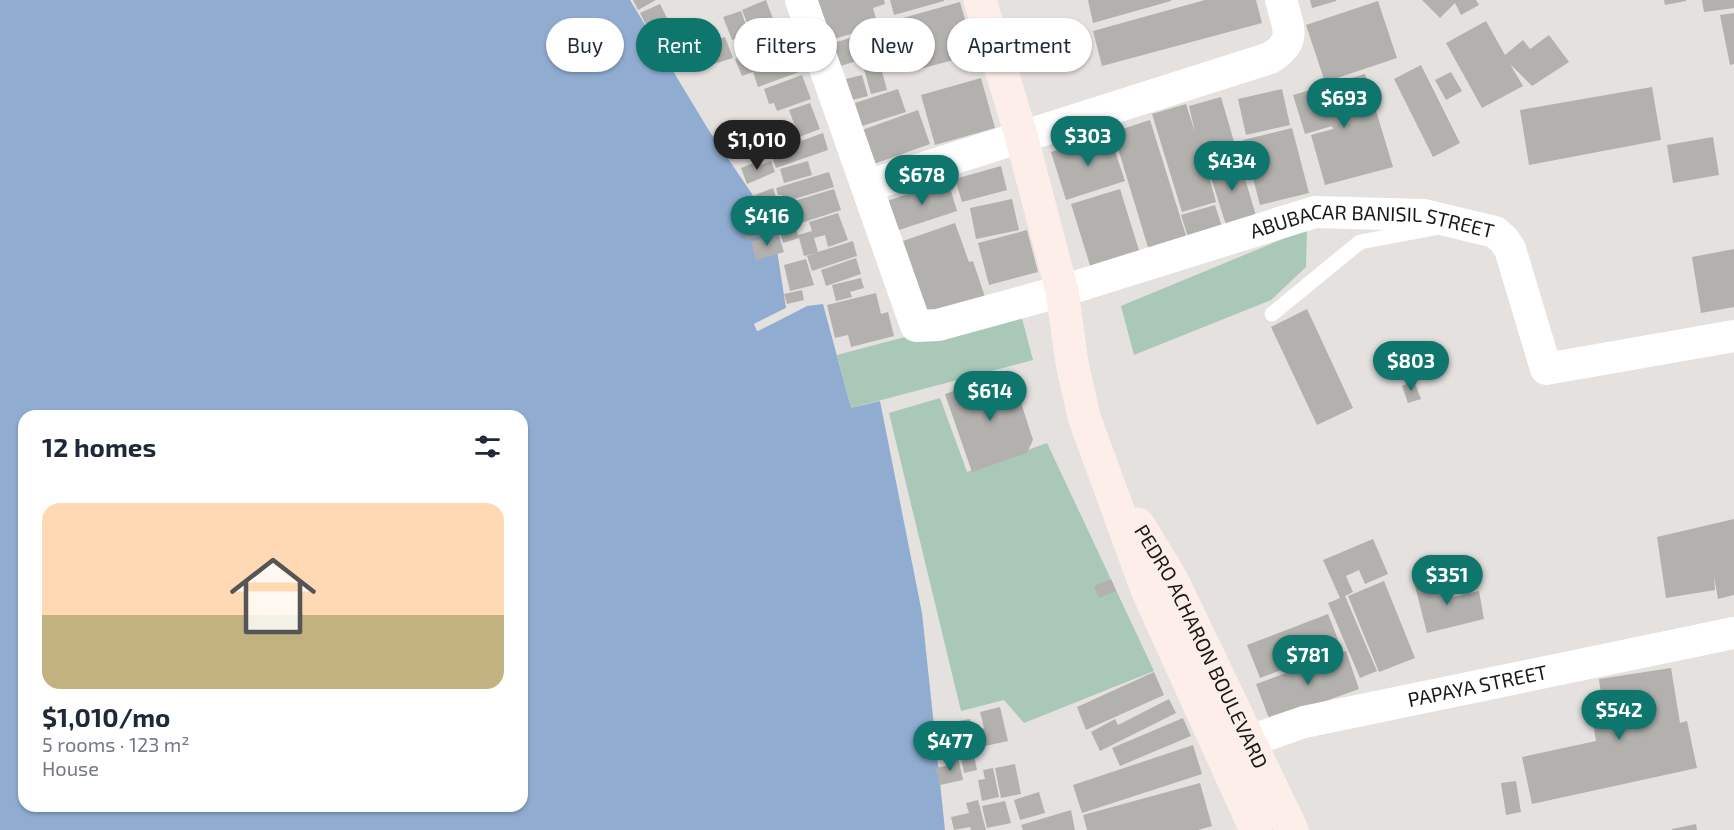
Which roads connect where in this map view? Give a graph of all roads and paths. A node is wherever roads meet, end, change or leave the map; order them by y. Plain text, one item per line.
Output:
1 (801, 0) edge
2 (980, 0) edge
3 (1281, 0) edge
4 (1021, 135) junction
5 (867, 186) junction
6 (1457, 223) junction
7 (1062, 291) junction
8 (1272, 314) dead end
9 (1734, 336) edge
10 (1734, 633) edge
11 (1236, 748) junction
12 (1256, 830) edge
13 (1292, 830) edge

1 - 5 street
2 - 4 main road, PEDRO ACHARON BOULEVARD
3 - 4 street
4 - 5 street
4 - 7 main road, PEDRO ACHARON BOULEVARD
5 - 7 street, ABUBACAR BANISIL STREET
6 - 7 street, ABUBACAR BANISIL STREET
6 - 8 lane
6 - 9 street, ABUBACAR BANISIL STREET
7 - 11 main road, PEDRO ACHARON BOULEVARD
10 - 11 street, PAPAYA STREET
11 - 12 main road, PEDRO ACHARON BOULEVARD
11 - 13 main road, PEDRO ACHARON BOULEVARD

